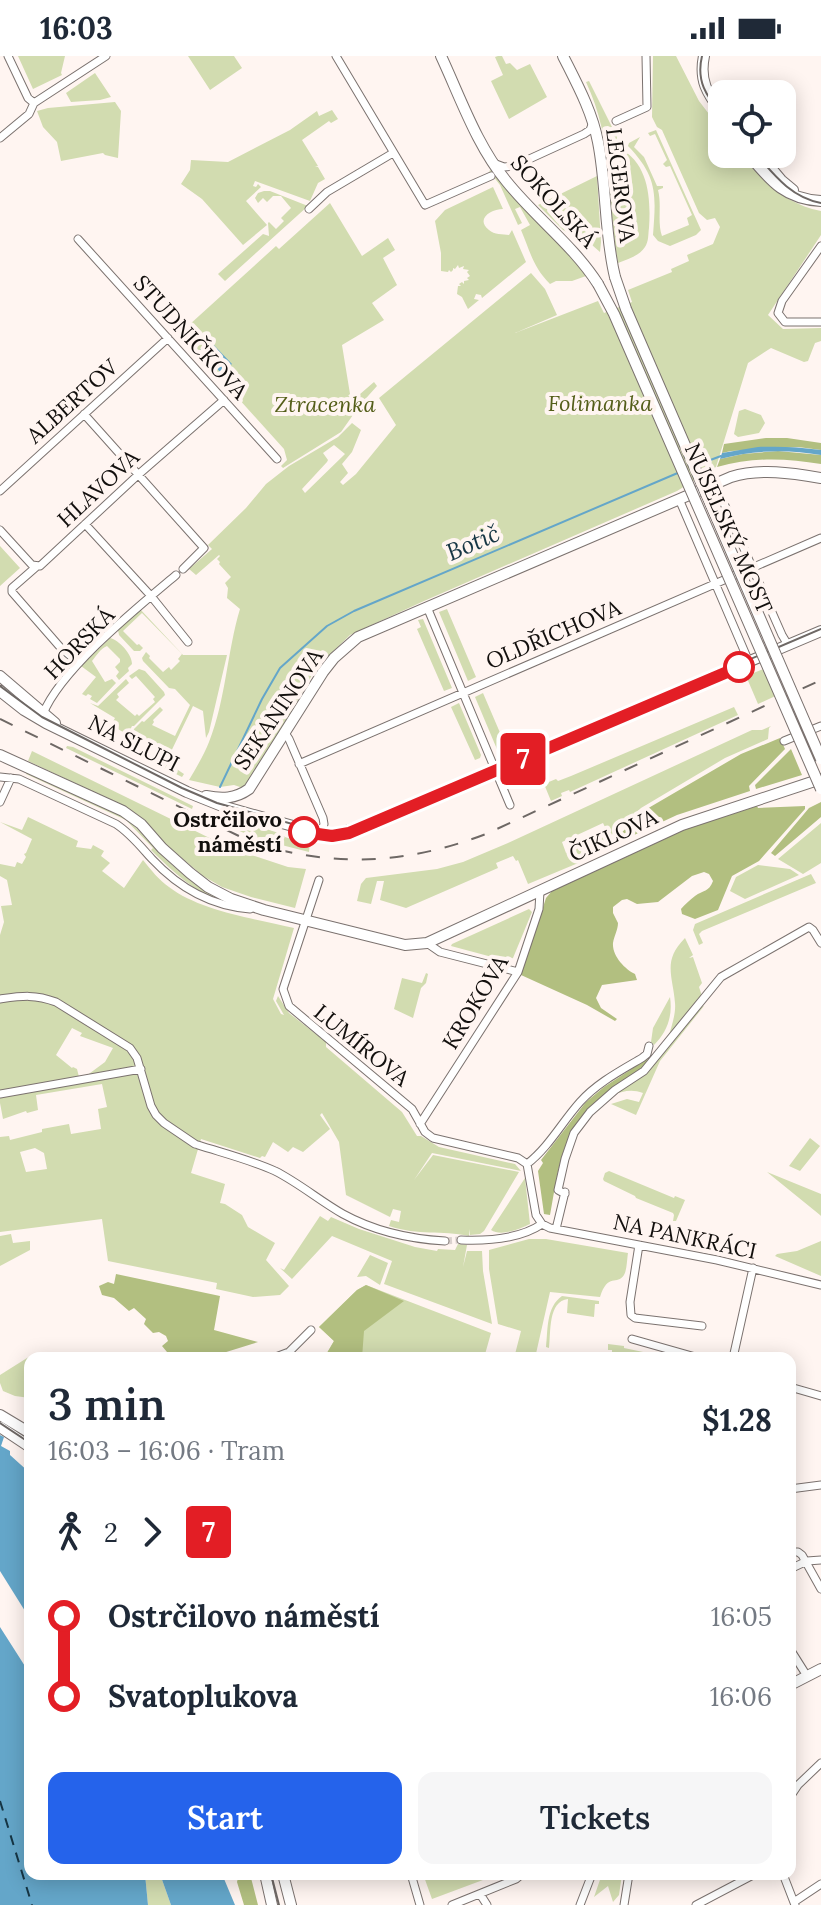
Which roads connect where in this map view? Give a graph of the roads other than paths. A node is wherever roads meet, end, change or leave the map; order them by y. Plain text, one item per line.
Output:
1 (8, 56) edge
2 (106, 56) edge
3 (336, 56) edge
4 (441, 56) edge
5 (563, 56) edge
6 (646, 56) edge
7 (704, 56) edge
8 (703, 84) junction
9 (708, 94) edge
10 (708, 97) edge
11 (34, 103) junction
12 (593, 121) junction
13 (616, 121) dead end
14 (0, 138) edge
15 (393, 153) junction
16 (491, 160) junction
17 (760, 168) edge
18 (772, 168) edge
19 (491, 176) dead end
20 (821, 201) edge
21 (309, 209) dead end
22 (78, 239) dead end
23 (821, 246) edge
24 (615, 277) joint
25 (598, 284) joint
26 (821, 322) edge
27 (168, 338) junction
28 (224, 400) junction
29 (84, 414) junction
30 (277, 459) dead end
31 (139, 474) junction
32 (821, 478) edge
33 (715, 483) junction
34 (0, 491) edge
35 (679, 499) junction
36 (85, 524) junction
37 (0, 530) edge
38 (821, 538) edge
39 (36, 567) junction
40 (752, 568) junction
41 (715, 584) junction
42 (151, 596) junction
43 (427, 607) junction
44 (821, 631) edge
45 (188, 642) dead end
46 (788, 645) junction
47 (749, 662) junction
48 (79, 663) junction
49 (0, 676) edge
50 (0, 691) edge
51 (462, 693) junction
52 (42, 716) junction
53 (821, 726) edge
54 (285, 733) junction
55 (784, 741) dead end
56 (0, 755) edge
57 (821, 759) edge
58 (299, 764) junction
59 (495, 770) junction
60 (0, 777) edge
61 (11, 778) junction
62 (821, 779) edge
63 (821, 789) edge
64 (187, 792) junction
65 (230, 798) junction
66 (0, 802) edge
67 (510, 805) dead end
68 (254, 816) junction
69 (321, 834) junction
70 (319, 880) dead end
71 (540, 891) junction
72 (264, 910) junction
73 (305, 921) junction
74 (427, 943) junction
75 (821, 943) edge
76 (518, 972) junction
77 (0, 999) edge
78 (649, 1046) dead end
79 (141, 1069) junction
80 (0, 1094) edge
81 (420, 1124) junction
82 (527, 1164) junction
83 (542, 1224) junction
84 (556, 1229) junction
85 (461, 1240) tunnel mouth
86 (445, 1241) tunnel mouth
87 (639, 1245) junction
88 (753, 1268) junction
89 (821, 1285) edge
90 (702, 1326) dead end
91 (311, 1330) dead end
92 (632, 1339) dead end
93 (291, 1352) edge
94 (678, 1352) edge
95 (734, 1352) edge
96 (796, 1389) edge
97 (821, 1396) edge
98 (0, 1415) edge
99 (0, 1427) edge
100 (24, 1432) edge
101 (24, 1433) edge
102 (821, 1485) edge
103 (796, 1488) edge
104 (796, 1553) edge
105 (821, 1560) edge
106 (807, 1561) junction
107 (796, 1566) edge
108 (821, 1589) edge
109 (796, 1659) edge
110 (821, 1669) edge
111 (807, 1676) junction
112 (796, 1682) edge
113 (821, 1763) edge
114 (796, 1788) edge
115 (266, 1880) edge
116 (285, 1880) edge
117 (413, 1880) edge
118 (514, 1880) edge
119 (590, 1880) edge
120 (628, 1880) edge
121 (744, 1880) edge
122 (785, 1880) edge
123 (821, 1884) edge
124 (480, 1894) junction
125 (794, 1903) edge
126 (272, 1905) edge
127 (291, 1905) edge
128 (420, 1905) edge
129 (452, 1905) edge
130 (487, 1905) edge
131 (580, 1905) edge
132 (624, 1905) edge
133 (696, 1905) edge

1 - 11 street
2 - 11 street
3 - 15 street
4 - 16 main road, SOKOLSKÁ
5 - 12 main road, LEGEROVA
6 - 13 street
7 - 8 main road
8 - 9 main road
8 - 10 main road
11 - 14 street
12 - 16 street
12 - 24 main road, LEGEROVA
15 - 19 street
15 - 21 street
16 - 25 main road, SOKOLSKÁ
17 - 20 main road
18 - 20 main road
22 - 27 street, STUDNIČKOVA
23 - 26 street
24 - 57 main road, NUSELSKÝ MOST, bridge
25 - 63 main road, NUSELSKÝ MOST, bridge
27 - 28 street, STUDNIČKOVA
27 - 29 street, ALBERTOV
28 - 30 street, STUDNIČKOVA
28 - 31 street, HLAVOVA
29 - 31 street
29 - 34 street, ALBERTOV
31 - 36 street, HLAVOVA
31 - 42 street, HORSKÁ
32 - 33 main road, SEKANINOVA
33 - 35 main road, SEKANINOVA
33 - 40 street
35 - 41 street
35 - 43 main road, SEKANINOVA
36 - 39 street, HLAVOVA
36 - 42 street
37 - 39 street
38 - 40 street, OLDŘICHOVA
39 - 48 street, HLAVOVA
40 - 41 street, OLDŘICHOVA
40 - 46 street
41 - 47 street
41 - 51 street, OLDŘICHOVA
42 - 45 street
42 - 48 street, HORSKÁ
43 - 51 street
43 - 54 main road, SEKANINOVA
44 - 46 main road
46 - 47 main road
47 - 59 main road
48 - 52 street, HORSKÁ
49 - 52 main road, NA SLUPI
50 - 52 main road, NA SLUPI
51 - 58 street, OLDŘICHOVA
51 - 59 street
52 - 64 main road, NA SLUPI
53 - 55 street
54 - 58 street
54 - 65 main road, SEKANINOVA
56 - 72 main road
58 - 69 street
59 - 67 street
59 - 69 main road
60 - 61 street
61 - 66 street
61 - 72 street
62 - 71 main road, ČIKLOVA
64 - 65 main road, SEKANINOVA
64 - 68 main road
65 - 68 main road
68 - 69 main road
70 - 73 street, LUMÍROVA
71 - 74 main road, ČIKLOVA
71 - 76 street, KROKOVA
72 - 73 main road
73 - 74 main road
73 - 81 street, LUMÍROVA
74 - 76 street
75 - 84 street
76 - 81 street, KROKOVA
77 - 79 street
78 - 82 street
79 - 80 street
79 - 86 street
81 - 82 street, LUMÍROVA
82 - 83 street
83 - 84 street, NA PANKRÁCI
83 - 85 street
84 - 87 street, NA PANKRÁCI
87 - 88 street, NA PANKRÁCI
87 - 90 street
88 - 89 street, NA PANKRÁCI
88 - 95 street
91 - 93 street
92 - 94 street
96 - 97 street
98 - 100 main road
99 - 101 main road
102 - 103 street
104 - 106 street
105 - 106 street
106 - 107 street
106 - 108 street
109 - 111 street
110 - 111 main road
111 - 112 main road
113 - 114 street
115 - 126 main road
116 - 127 main road
117 - 128 street
118 - 124 street
119 - 131 street
120 - 132 street
121 - 133 street
122 - 125 street
123 - 125 street
124 - 129 street
124 - 130 street

